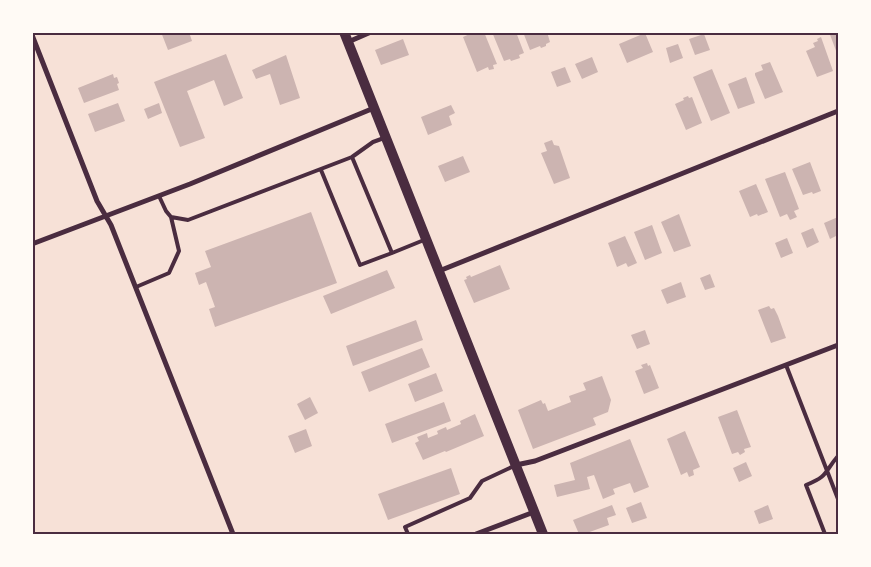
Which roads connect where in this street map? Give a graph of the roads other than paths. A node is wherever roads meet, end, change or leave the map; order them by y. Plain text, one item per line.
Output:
1 (371, 32) edge
2 (32, 35) edge
3 (346, 37) edge
4 (374, 108) junction
5 (838, 111) edge
6 (386, 137) junction
7 (352, 157) junction
8 (321, 170) junction
9 (159, 196) junction
10 (105, 216) junction
11 (171, 217) junction
12 (426, 239) junction
13 (32, 244) edge
14 (392, 253) junction
15 (438, 270) junction
16 (136, 286) junction
17 (838, 344) edge
18 (786, 365) junction
19 (838, 456) edge
20 (516, 466) junction
21 (828, 472) junction
22 (838, 499) edge
23 (534, 512) junction
24 (234, 534) edge
25 (408, 534) edge
26 (476, 534) edge
27 (543, 534) edge
28 (825, 534) edge

1 - 3 street
2 - 10 street
3 - 4 main road
4 - 6 main road
4 - 9 street
5 - 15 street
6 - 7 lane
6 - 12 main road
7 - 8 lane
7 - 14 lane
8 - 11 lane
8 - 14 lane
9 - 10 street
9 - 11 lane
10 - 13 street
10 - 16 street
11 - 16 lane
12 - 14 lane
12 - 15 main road
15 - 20 main road
16 - 24 street
17 - 18 street
18 - 20 street
18 - 21 lane
19 - 21 lane
20 - 23 main road
20 - 25 lane
21 - 22 lane
21 - 28 lane
23 - 26 street
23 - 27 main road

